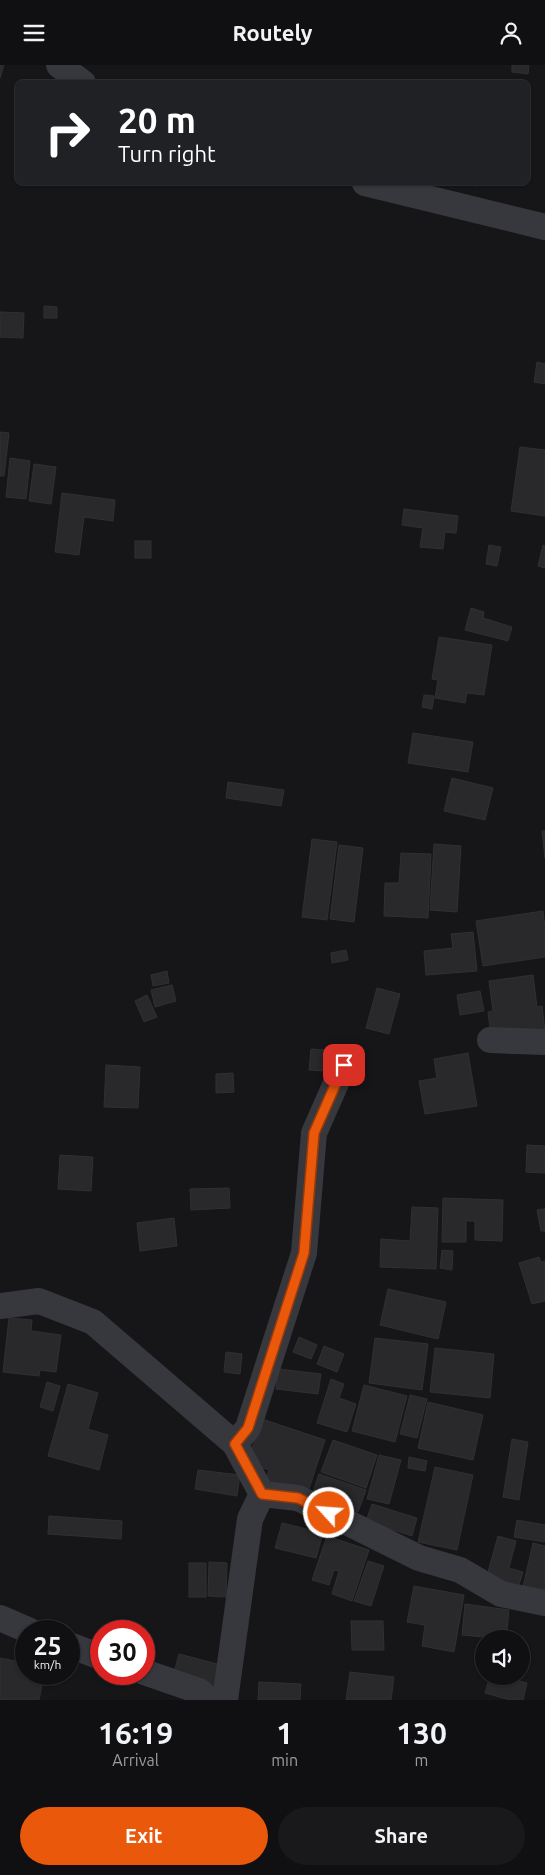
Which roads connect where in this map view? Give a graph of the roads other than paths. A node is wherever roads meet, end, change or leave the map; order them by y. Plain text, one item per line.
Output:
1 (59, 65) edge
2 (79, 80) edge
3 (373, 185) edge
4 (545, 227) edge
5 (490, 1039) dead end
6 (545, 1042) edge
7 (344, 1065) dead end
8 (0, 1306) edge
9 (235, 1444) junction
10 (262, 1494) junction
11 (545, 1603) edge
12 (0, 1618) edge
13 (15, 1624) edge
14 (155, 1676) edge
15 (209, 1700) edge
16 (225, 1700) edge

1 - 2 street
3 - 4 street
5 - 6 street
7 - 9 street
8 - 9 street
9 - 10 street
10 - 11 street
10 - 16 street
12 - 13 street
14 - 15 street

